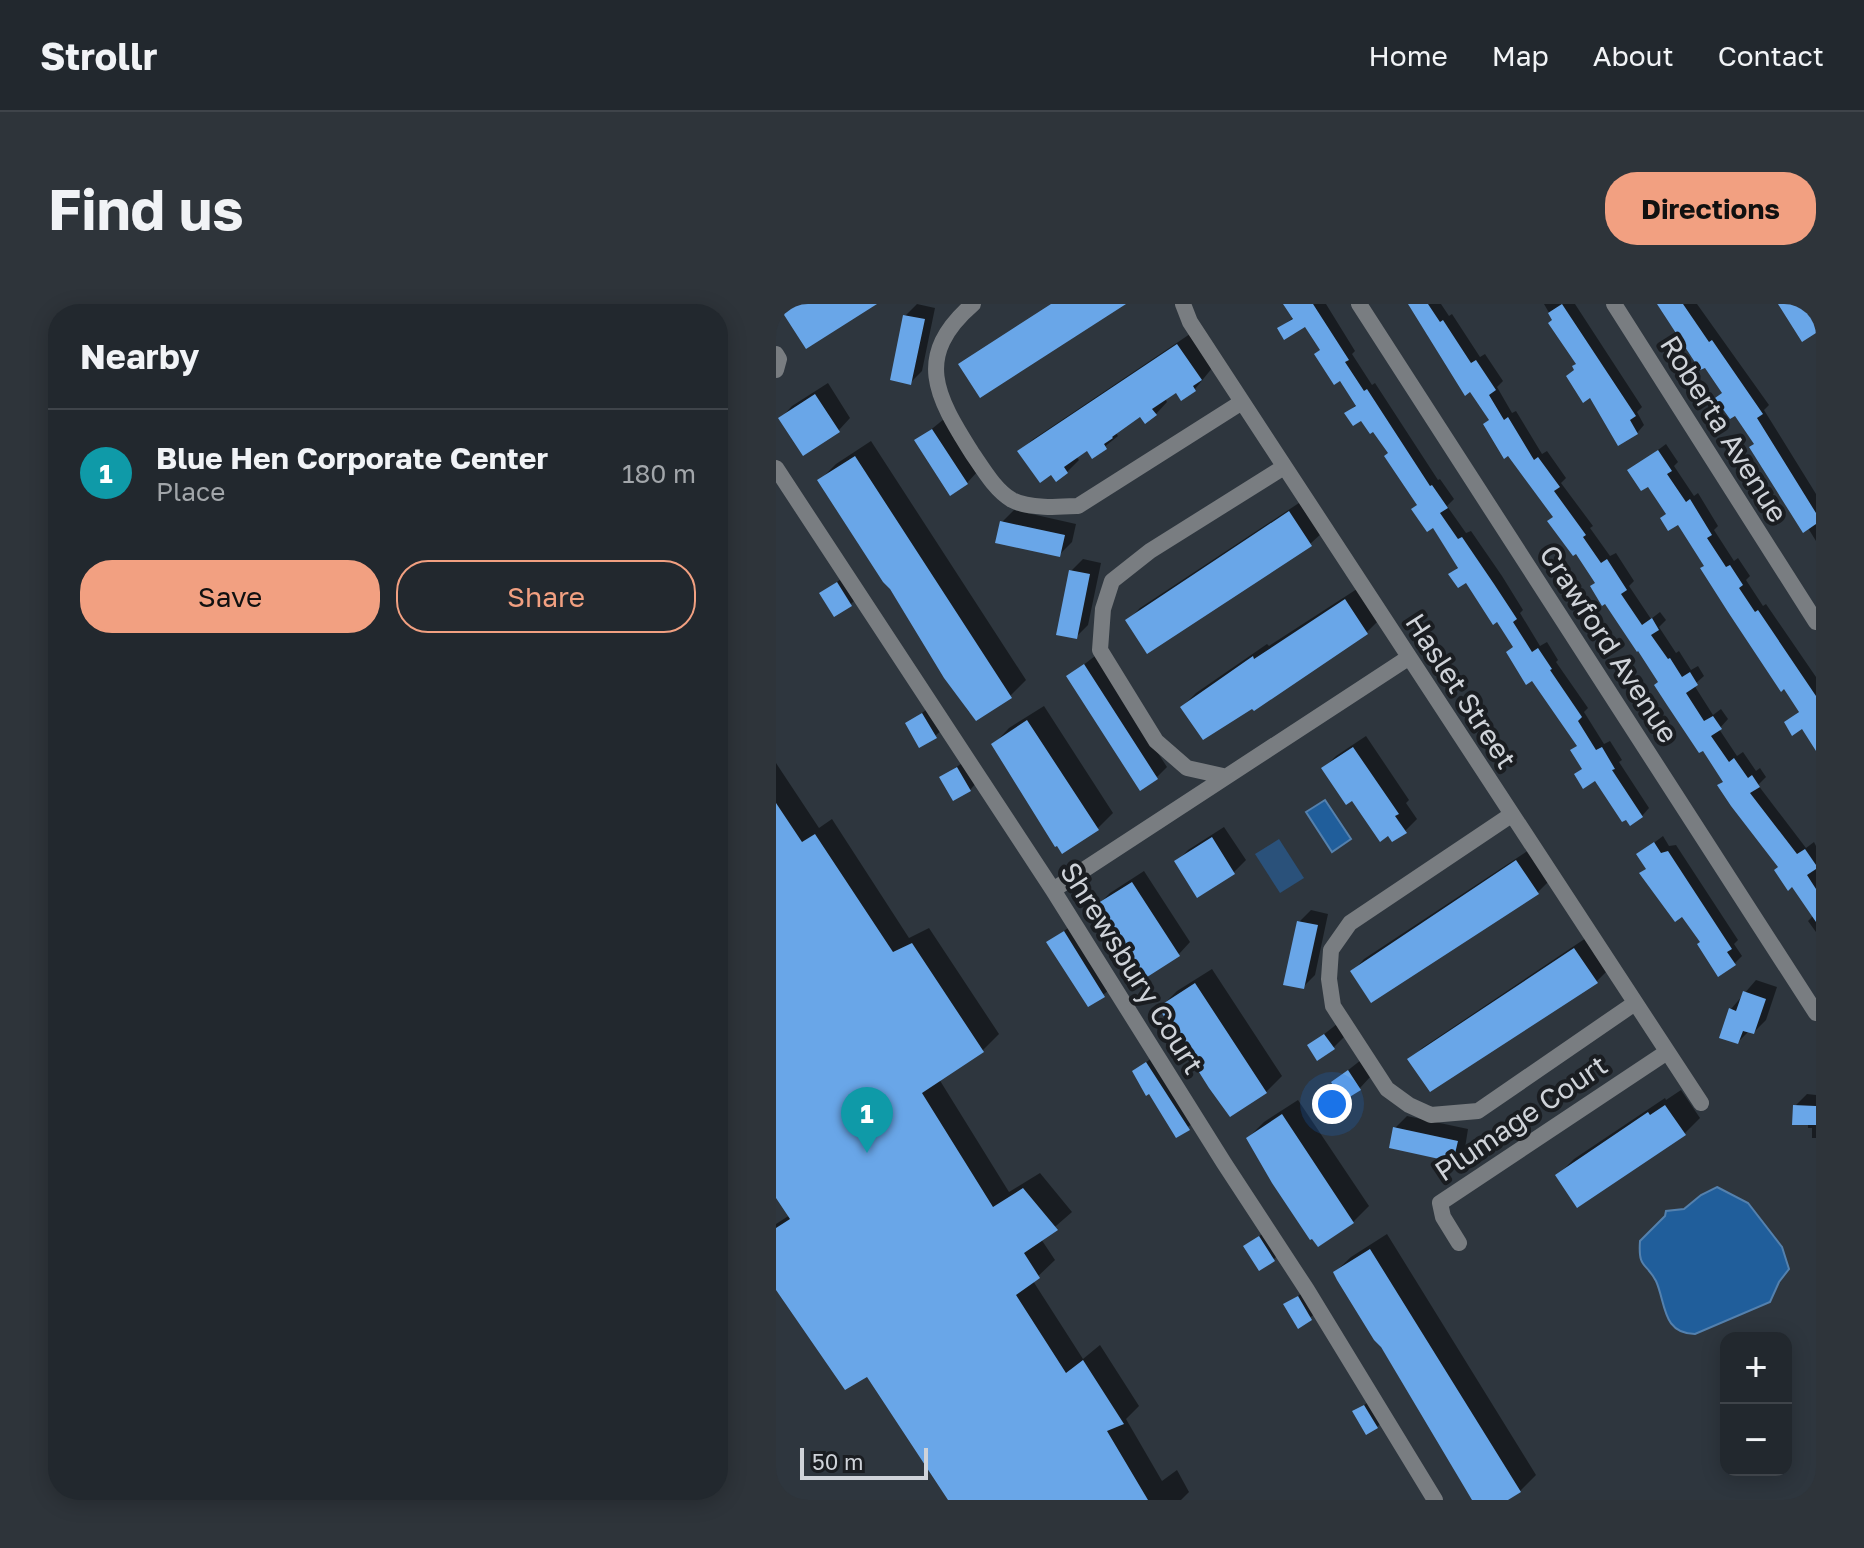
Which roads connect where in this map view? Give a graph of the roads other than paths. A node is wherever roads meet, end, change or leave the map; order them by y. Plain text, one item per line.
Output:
1 (1183, 304) edge
2 (1359, 304) edge
3 (1614, 304) edge
4 (967, 306) edge
5 (776, 354) edge
6 (776, 370) edge
7 (1242, 402) junction
8 (1284, 467) junction
9 (776, 468) edge
10 (1816, 622) edge
11 (1408, 658) junction
12 (1223, 776) junction
13 (1511, 815) junction
14 (1053, 890) junction
15 (1635, 1003) junction
16 (1816, 1013) edge
17 (1667, 1052) junction
18 (1701, 1103) dead end
19 (1459, 1243) dead end
20 (1435, 1500) edge

1 - 7 street, Haslet Street
2 - 16 street, Crawford Avenue
3 - 10 street, Roberta Avenue
4 - 7 street
5 - 6 street
7 - 8 street, Haslet Street
8 - 11 street, Haslet Street
8 - 12 street
9 - 14 street, Shrewsbury Court
11 - 12 street
11 - 13 street, Haslet Street
12 - 14 street
13 - 15 street, Haslet Street
13 - 15 street
14 - 20 street, Shrewsbury Court
15 - 17 street, Haslet Street
17 - 18 street, Haslet Street
17 - 19 street, Plumage Court

